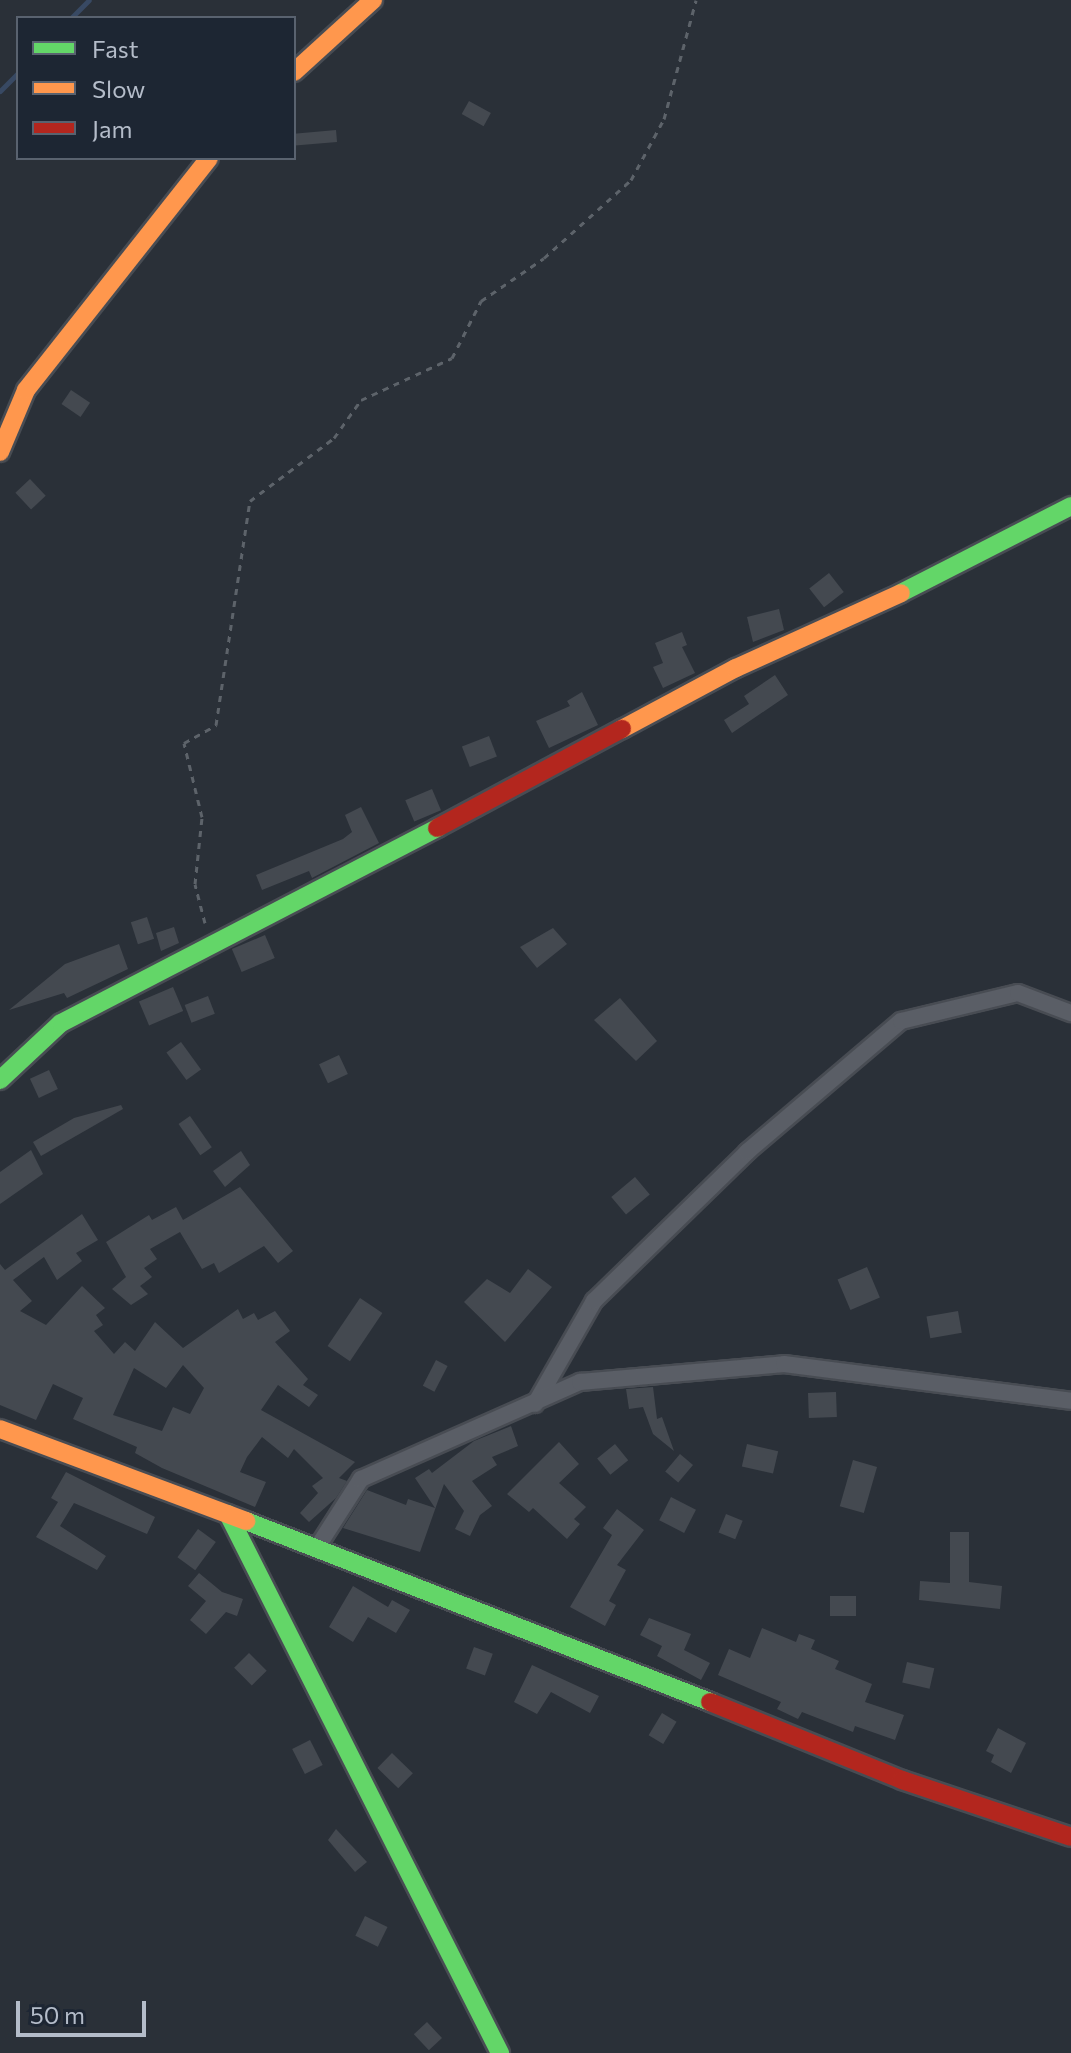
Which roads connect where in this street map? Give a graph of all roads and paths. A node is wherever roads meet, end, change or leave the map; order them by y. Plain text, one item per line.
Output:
1 (373, 0) edge
2 (696, 0) edge
3 (296, 70) edge
4 (207, 160) edge
5 (0, 452) edge
6 (1071, 506) edge
7 (211, 945) junction
8 (1071, 1013) edge
9 (0, 1080) edge
10 (1071, 1401) edge
11 (535, 1404) junction
12 (0, 1429) edge
13 (228, 1514) junction
14 (318, 1546) junction
15 (1071, 1837) edge
16 (500, 2053) edge

1 - 3 main road
2 - 7 path
4 - 5 main road
6 - 7 main road
7 - 9 main road
8 - 11 street
10 - 11 street
11 - 14 street
12 - 13 main road
13 - 14 main road
13 - 16 main road
14 - 15 main road

